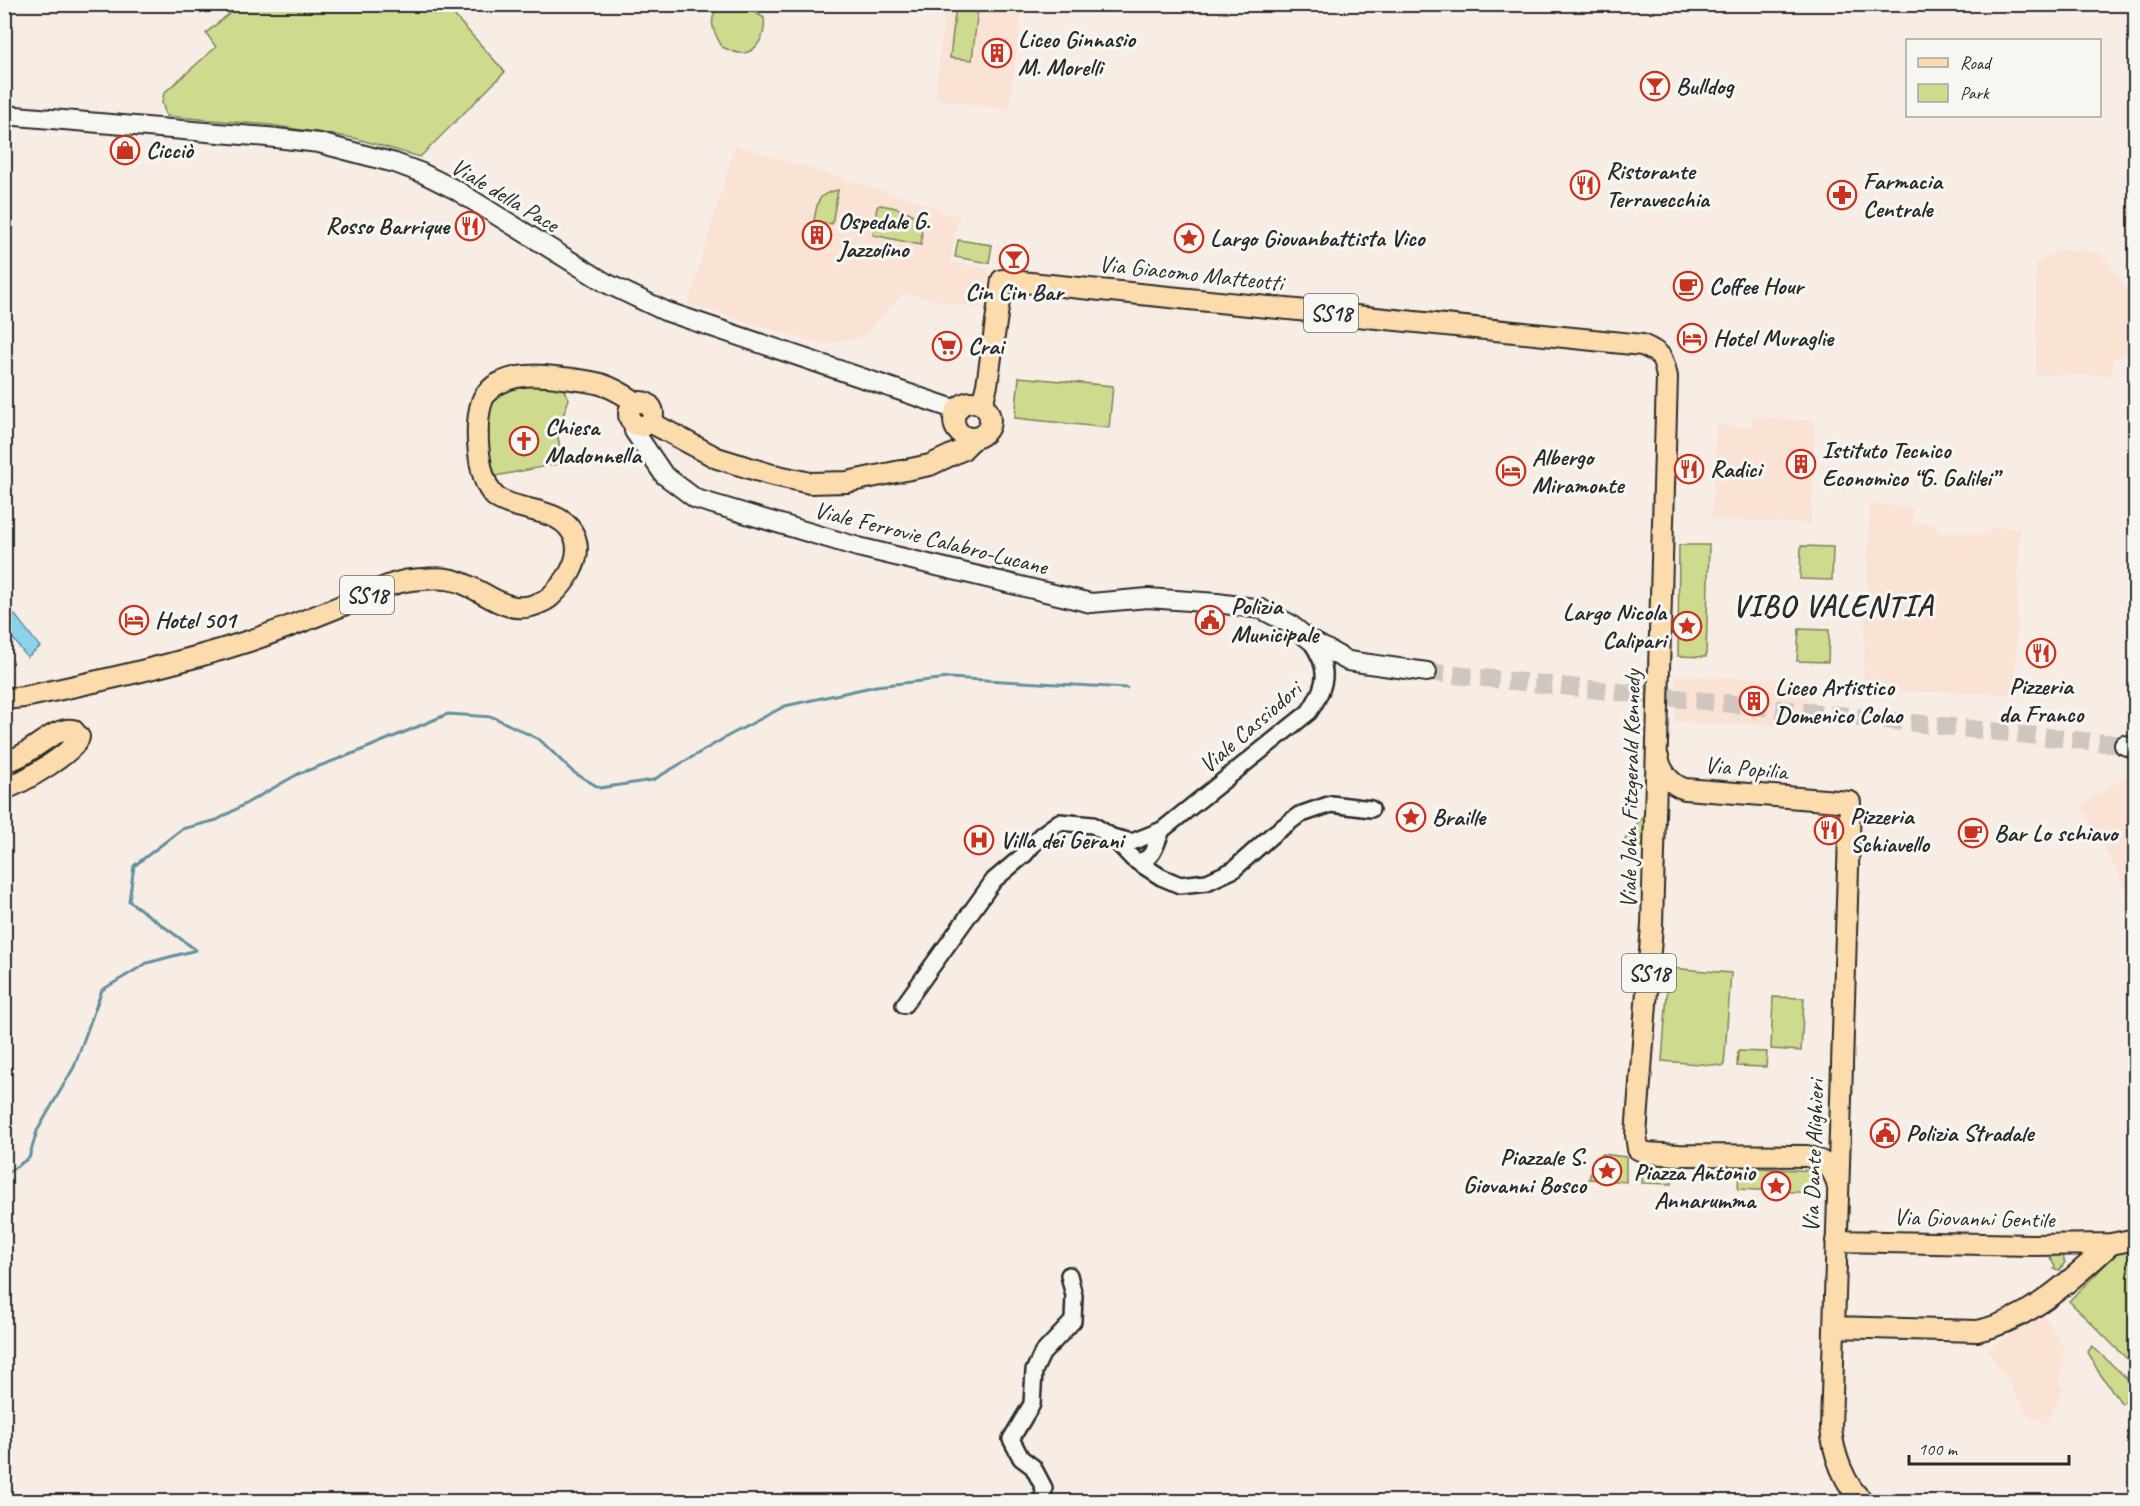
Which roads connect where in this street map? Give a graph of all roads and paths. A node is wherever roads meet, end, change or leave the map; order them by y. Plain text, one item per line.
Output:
1 (4, 115) edge
2 (1659, 353) joint
3 (982, 405) junction
4 (957, 410) junction
5 (641, 418) junction
6 (974, 438) junction
7 (1310, 640) junction
8 (1348, 661) junction
9 (1427, 672) tunnel mouth
10 (1325, 675) junction
11 (4, 699) edge
12 (1657, 755) junction
13 (4, 761) edge
14 (4, 789) edge
15 (1850, 802) joint
16 (1371, 809) dead end
17 (1140, 850) junction
18 (904, 1005) dead end
19 (1838, 1188) junction
20 (2136, 1239) edge
21 (1836, 1241) junction
22 (2111, 1244) junction
23 (1069, 1275) dead end
24 (1834, 1327) junction
25 (1042, 1502) edge
26 (1864, 1502) edge

1 - 4 main road, Viale della Pace
2 - 3 main road, Via Giacomo Matteotti / SS18
2 - 12 main road, Viale John Fitzgerald Kennedy / SS18
3 - 4 main road
3 - 6 main road
4 - 6 main road
5 - 6 main road, SS18
5 - 7 main road, Viale Ferrovie Calabro-Lucane
5 - 11 main road, SS18
7 - 8 main road, Viale Ferrovie Calabro-Lucane
7 - 10 street, Viale Cassiodori
8 - 9 main road
8 - 10 street
10 - 17 street, Viale Cassiodori
12 - 15 main road, Via Popilia / SS18
12 - 19 main road, Viale John Fitzgerald Kennedy / SS18
13 - 14 main road
15 - 19 main road, Via Dante Alighieri / SS18
16 - 17 street
17 - 18 street
19 - 21 main road, Via Dante Alighieri / SS18
20 - 22 main road, Via Giovanni Gentile
21 - 22 main road, Via Giovanni Gentile
21 - 24 main road, Via Dante Alighieri / SS18
22 - 24 main road
23 - 25 street
24 - 26 main road, Via Dante Alighieri / SS18

